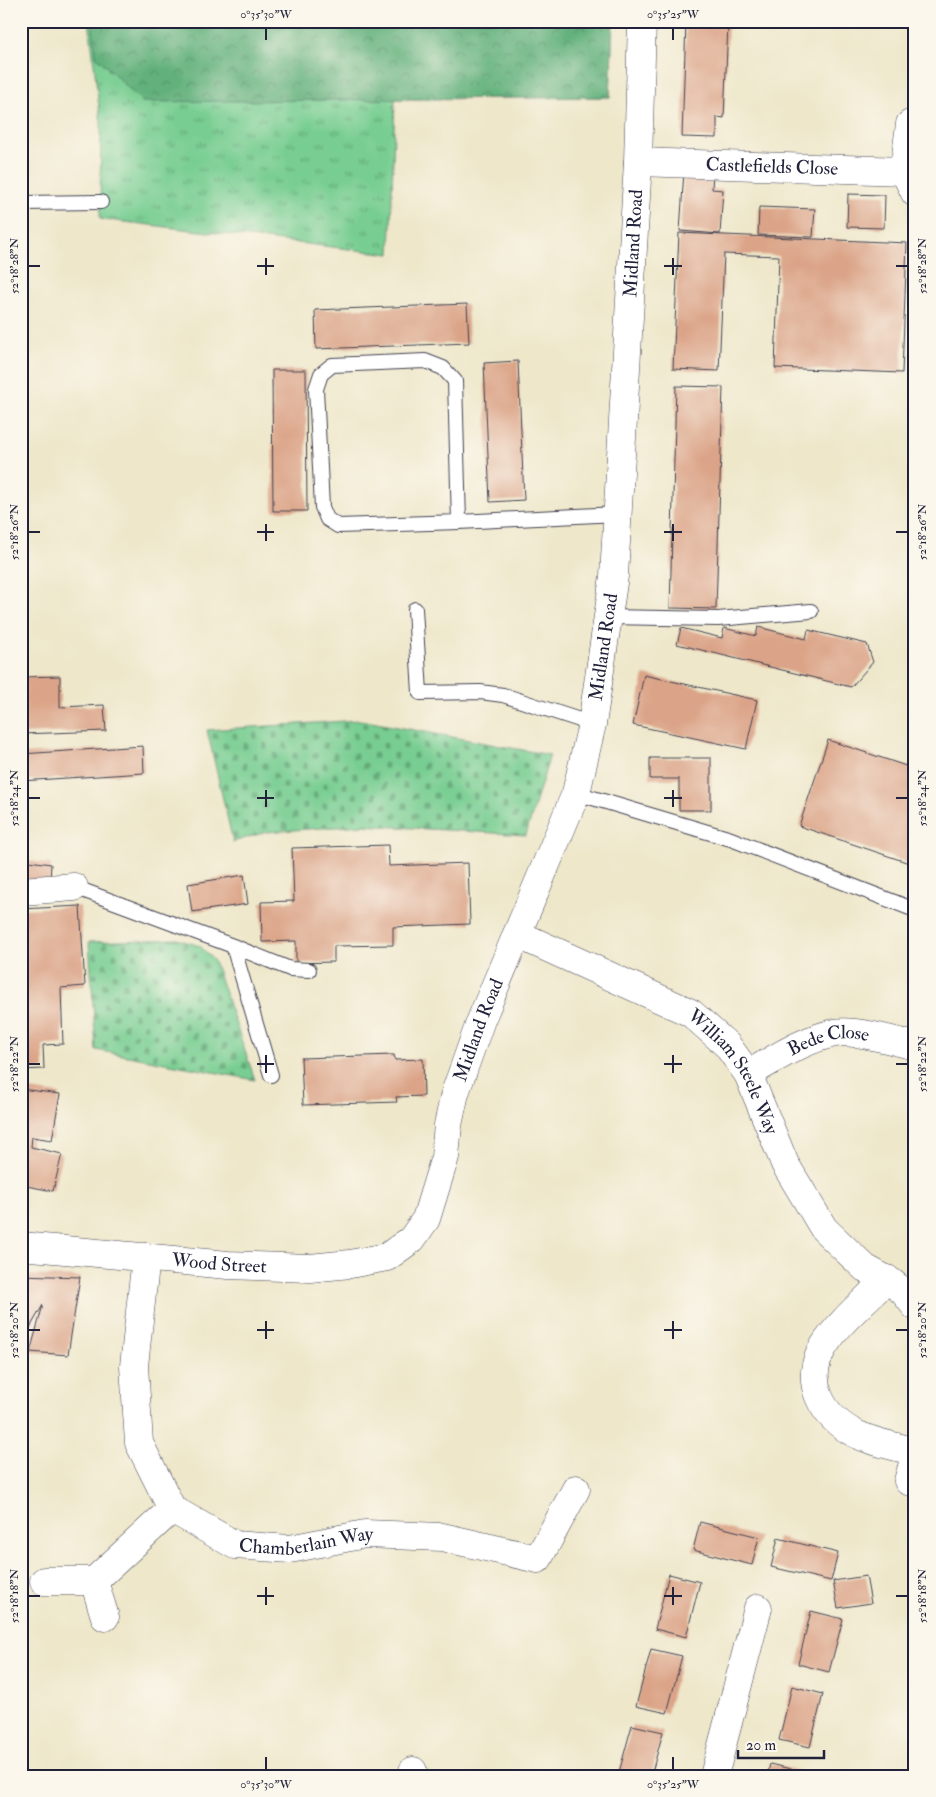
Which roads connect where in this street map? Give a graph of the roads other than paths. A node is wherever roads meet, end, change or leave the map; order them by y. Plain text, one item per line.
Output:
1 (642, 21) edge
2 (910, 124) dead end
3 (638, 162) junction
4 (909, 182) edge
5 (101, 202) dead end
6 (21, 203) edge
7 (617, 514) junction
8 (459, 522) junction
9 (415, 609) dead end
10 (811, 611) dead end
11 (608, 617) junction
12 (592, 724) junction
13 (576, 793) junction
14 (74, 887) joint
15 (21, 891) edge
16 (915, 910) edge
17 (517, 934) junction
18 (233, 946) junction
19 (309, 970) dead end
20 (915, 1046) edge
21 (748, 1074) junction
22 (271, 1075) dead end
23 (412, 1239) joint
24 (21, 1246) edge
25 (146, 1257) junction
26 (887, 1279) junction
27 (915, 1306) edge
28 (915, 1452) edge
29 (576, 1489) dead end
30 (172, 1509) junction
31 (44, 1581) dead end
32 (94, 1581) junction
33 (758, 1608) dead end
34 (105, 1617) dead end
35 (714, 1776) edge

1 - 3 street, Midland Road
2 - 4 street, Castlefields Close
3 - 4 street, Castlefields Close
3 - 7 street, Midland Road
5 - 6 lane
7 - 8 lane
7 - 11 street, Midland Road
8 - 8 lane
9 - 12 lane
10 - 11 lane
11 - 12 street, Midland Road
12 - 13 street, Midland Road
13 - 16 lane
13 - 17 street, Midland Road
14 - 15 street
14 - 18 lane
17 - 21 street, William Steele Way
17 - 23 street, Midland Road
18 - 19 lane
18 - 22 lane
20 - 21 street, Bede Close
21 - 26 street, William Steele Way
23 - 25 street, Wood Street
24 - 25 street, Wood Street
25 - 30 street
26 - 27 street, William Steele Way
26 - 28 street
29 - 30 street, Chamberlain Way
30 - 32 street
31 - 32 street
32 - 34 street
33 - 35 street

